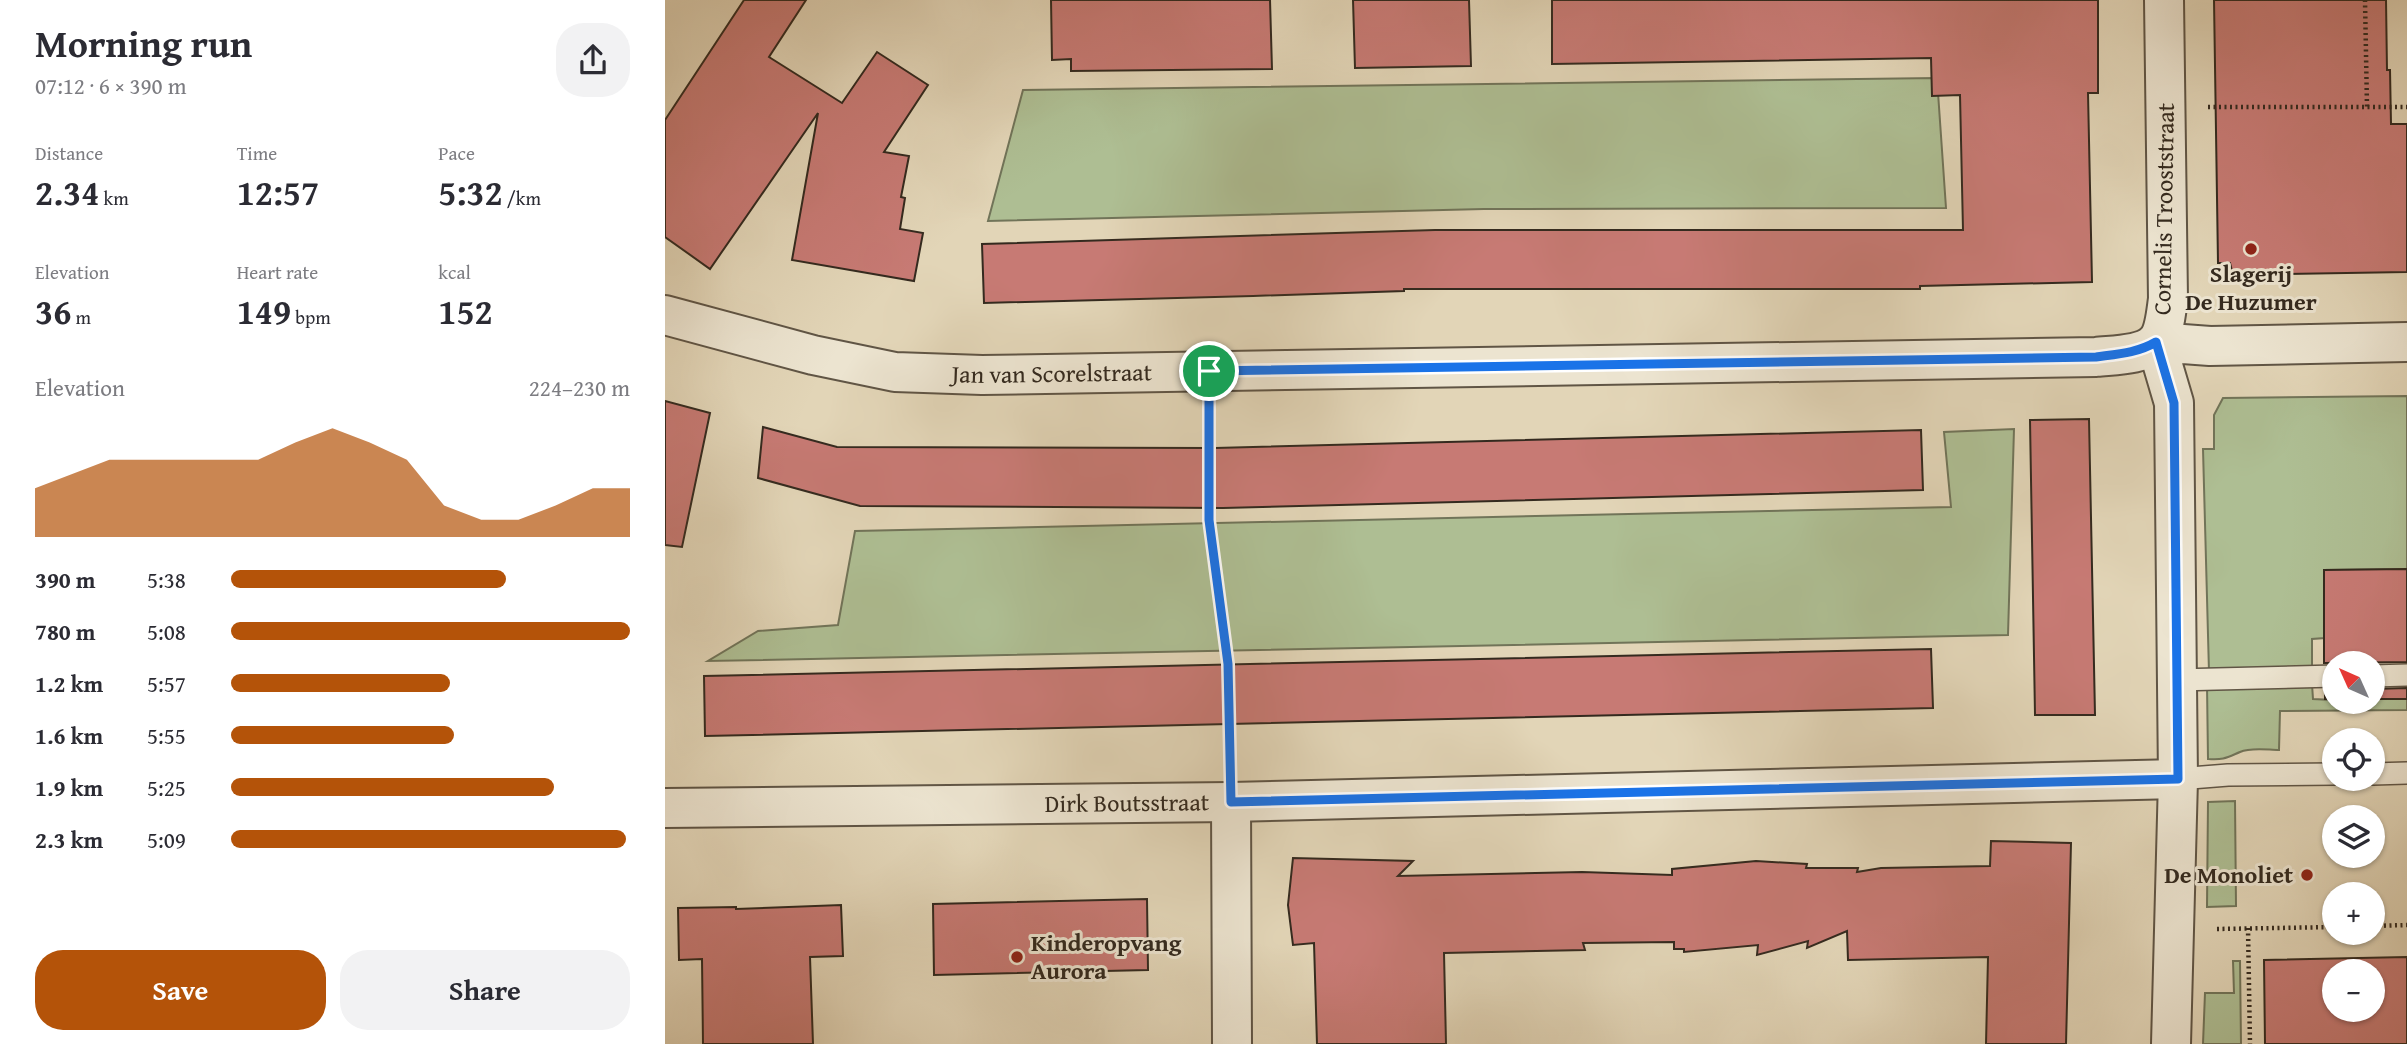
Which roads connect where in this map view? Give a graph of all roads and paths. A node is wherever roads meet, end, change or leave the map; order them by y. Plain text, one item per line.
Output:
1 (2164, 0) edge
2 (2365, 0) edge
3 (2367, 107) junction
4 (2407, 107) edge
5 (2166, 108) junction
6 (665, 315) edge
7 (2156, 342) junction
8 (2407, 342) edge
9 (1209, 371) junction
10 (2407, 675) edge
11 (2322, 676) edge
12 (2385, 676) edge
13 (2176, 680) junction
14 (2407, 773) edge
15 (2322, 774) edge
16 (2385, 774) edge
17 (2178, 779) junction
18 (1231, 802) junction
19 (665, 808) edge
20 (2407, 925) edge
21 (2385, 926) edge
22 (2322, 927) edge
23 (2248, 928) junction
24 (2206, 929) dead end
25 (1232, 1044) edge
26 (2171, 1044) edge
27 (2250, 1044) edge

1 - 5 street, Cornelis Trooststraat
2 - 3 path
3 - 4 path
3 - 5 path
5 - 7 street, Cornelis Trooststraat
6 - 9 street, Jan van Scorelstraat
7 - 8 street, Jan van Scorelstraat
7 - 9 street, Jan van Scorelstraat
7 - 13 street, Cornelis Trooststraat
9 - 18 path
10 - 12 lane
11 - 13 lane
13 - 17 street, Cornelis Trooststraat
14 - 16 lane
15 - 17 lane
17 - 18 street, Dirk Boutsstraat
17 - 26 street, Cornelis Trooststraat
18 - 19 street, Dirk Boutsstraat
18 - 25 street
20 - 21 path
22 - 23 path
23 - 24 path
23 - 27 path

